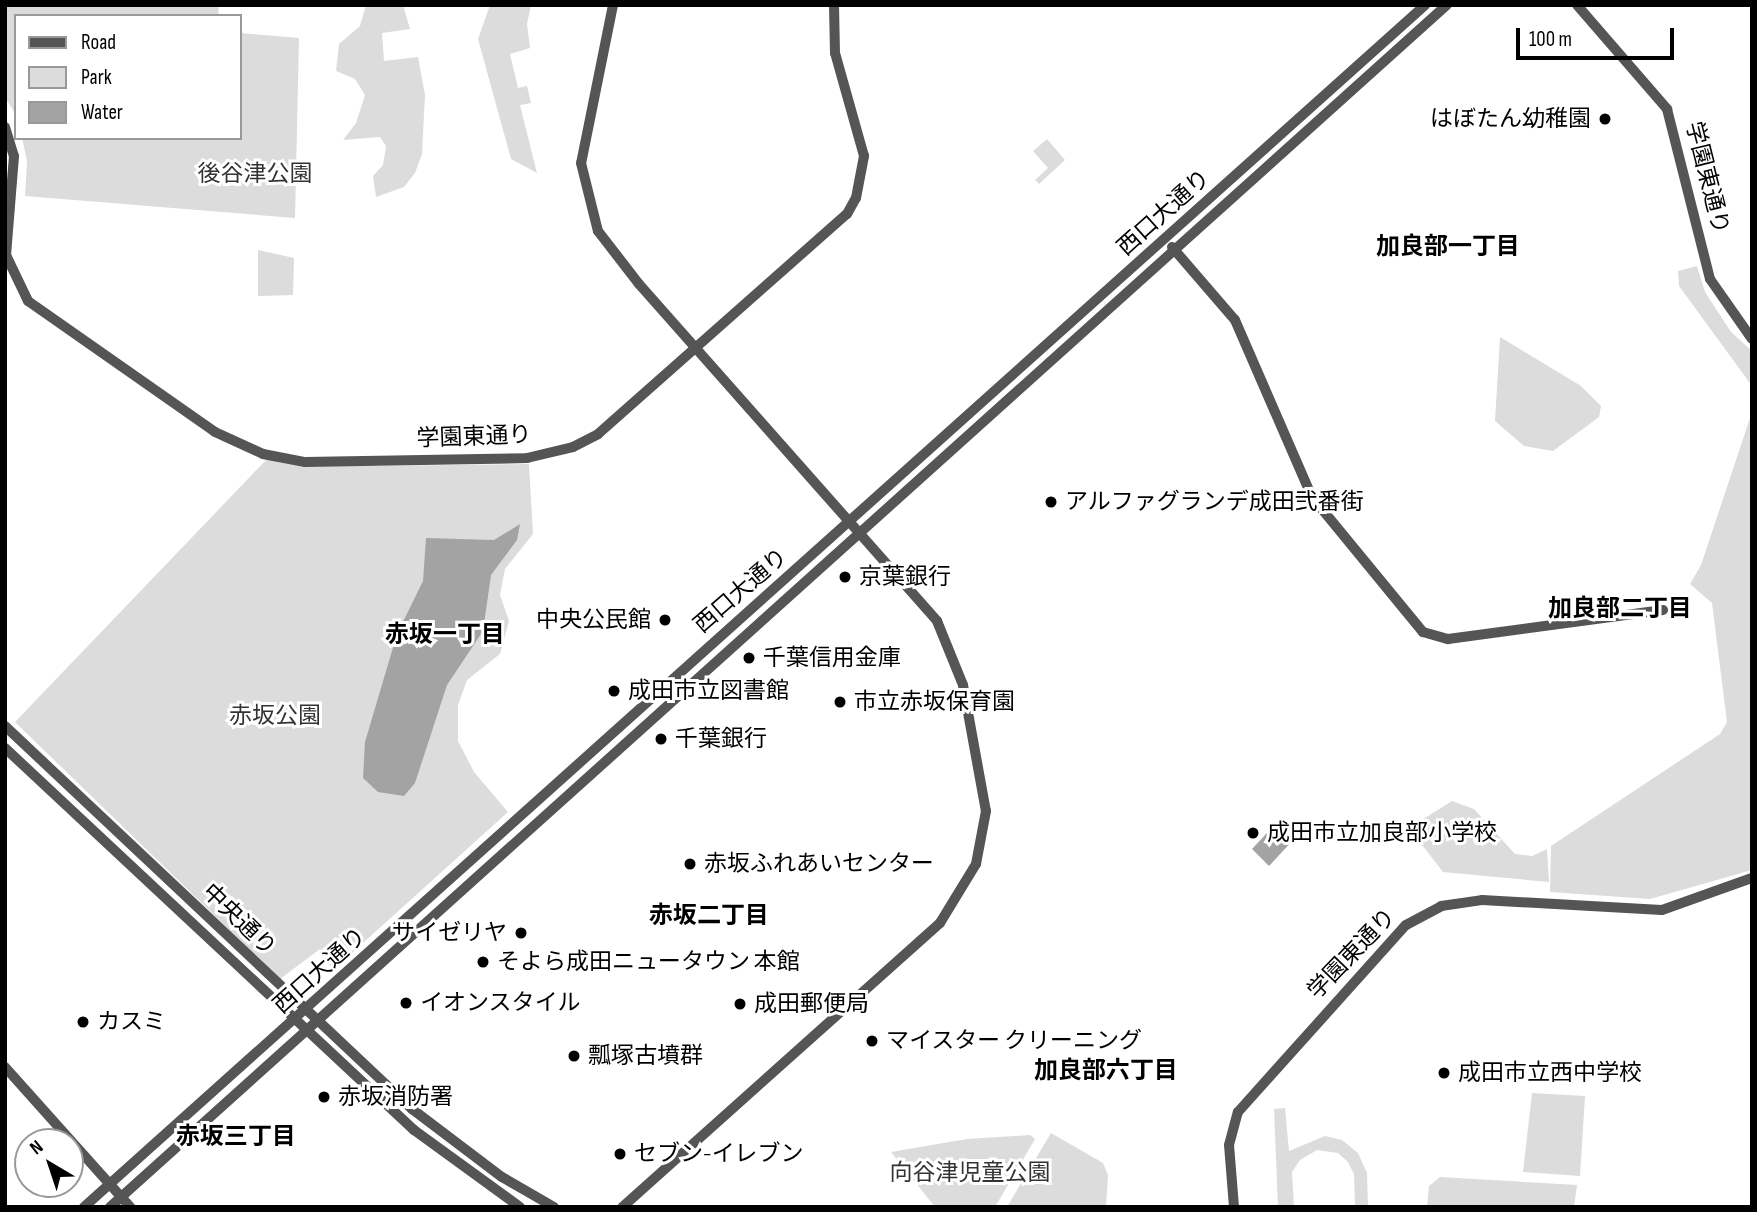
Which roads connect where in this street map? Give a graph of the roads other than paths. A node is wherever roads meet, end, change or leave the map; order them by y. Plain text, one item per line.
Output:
1 (613, 5) edge
2 (834, 5) edge
3 (1425, 5) edge
4 (1447, 5) edge
5 (1577, 5) edge
6 (5, 127) edge
7 (1165, 240) junction
8 (1175, 251) junction
9 (1752, 338) edge
10 (697, 349) junction
11 (852, 523) junction
12 (861, 532) junction
13 (1663, 610) dead end
14 (5, 726) edge
15 (5, 748) edge
16 (1752, 878) edge
17 (307, 1012) junction
18 (296, 1021) junction
19 (316, 1021) junction
20 (305, 1031) junction
21 (5, 1067) edge
22 (110, 1184) junction
23 (121, 1197) junction
24 (84, 1207) edge
25 (110, 1207) edge
26 (130, 1207) edge
27 (520, 1207) edge
28 (554, 1207) edge
29 (622, 1207) edge
30 (1234, 1207) edge

1 - 10 street
2 - 10 street, 学園東通り
3 - 7 street, 西口大通り
4 - 8 street, 西口大通り
5 - 9 street, 学園東通り
6 - 10 street, 学園東通り
7 - 8 street
7 - 11 street, 西口大通り
8 - 12 street, 西口大通り
8 - 13 street
10 - 11 street
11 - 12 street
11 - 17 street, 西口大通り
12 - 19 street, 西口大通り
12 - 29 street
14 - 17 street, 中央通り
15 - 18 street, 中央通り
16 - 30 street, 学園東通り
17 - 18 street, 西口大通り
17 - 19 street, 中央通り
18 - 20 street, 中央通り
18 - 22 street, 西口大通り
19 - 20 street, 西口大通り
19 - 28 street, 中央通り
20 - 23 street, 西口大通り
20 - 27 street, 中央通り
21 - 22 street
22 - 23 street
22 - 24 street, 西口大通り
23 - 25 street, 西口大通り
23 - 26 street

